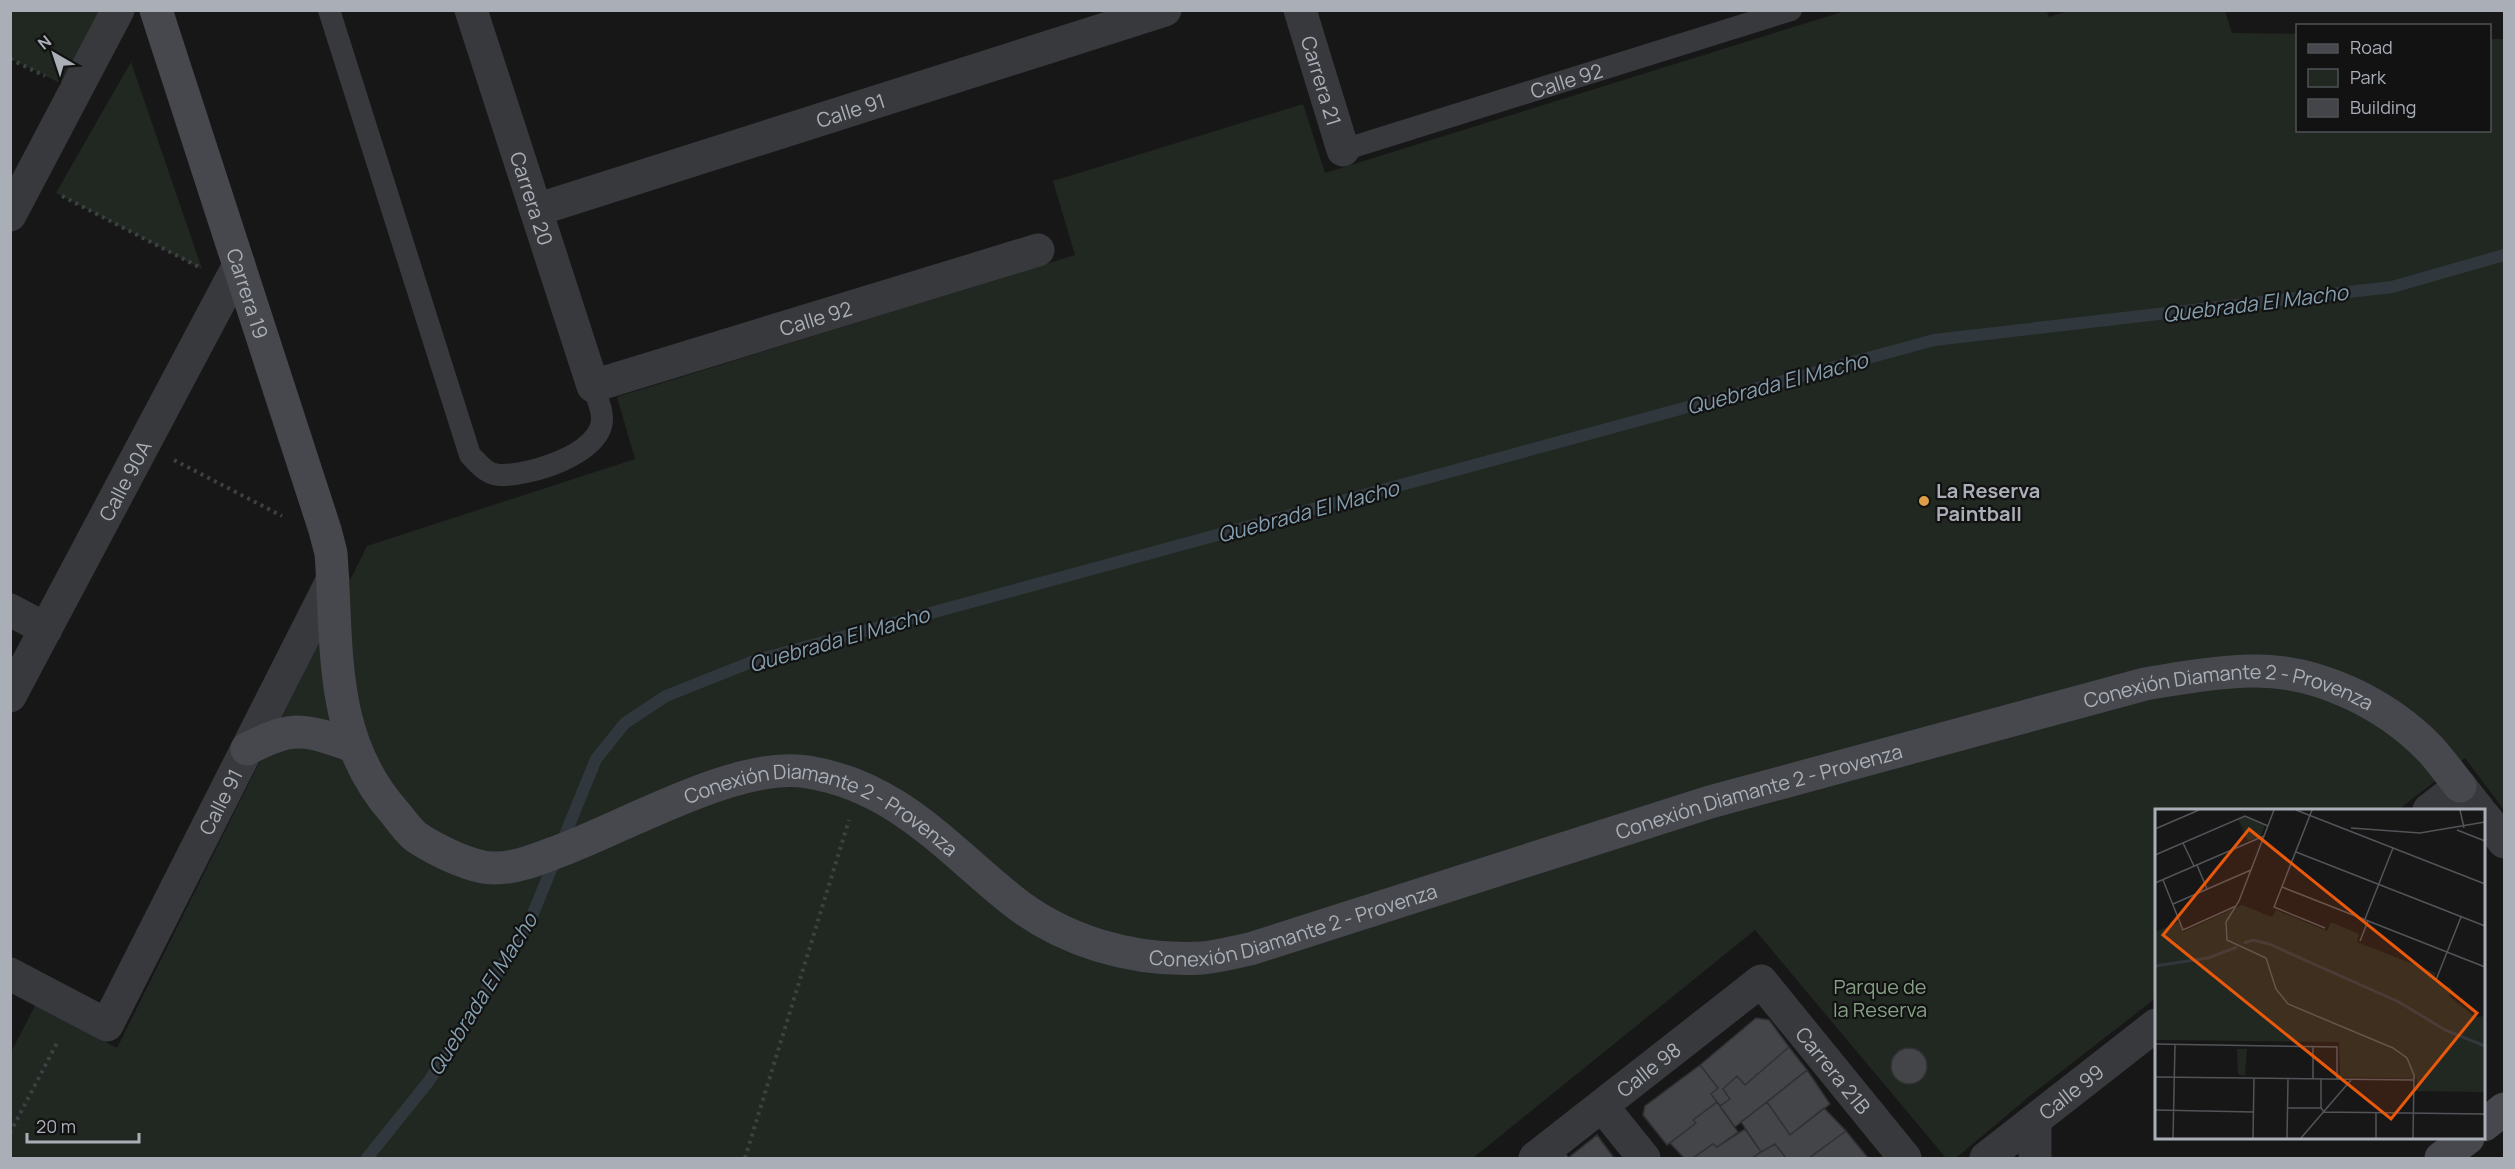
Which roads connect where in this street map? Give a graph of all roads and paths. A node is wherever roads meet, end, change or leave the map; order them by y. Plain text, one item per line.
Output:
1 (118, 10) edge
2 (156, 10) edge
3 (329, 10) edge
4 (471, 10) edge
5 (1165, 10) edge
6 (1300, 10) edge
7 (1791, 10) edge
8 (1343, 150) joint
9 (29, 178) junction
10 (536, 210) junction
11 (10, 214) edge
12 (1038, 250) dead end
13 (234, 274) junction
14 (593, 386) junction
15 (143, 445) junction
16 (327, 540) junction
17 (333, 579) junction
18 (10, 610) edge
19 (46, 629) junction
20 (10, 696) edge
21 (353, 746) junction
22 (247, 749) junction
23 (859, 788) junction
24 (2470, 798) edge
25 (2432, 809) edge
26 (2485, 817) edge
27 (2505, 842) edge
28 (10, 974) edge
29 (1761, 981) joint
30 (75, 1008) junction
31 (2155, 1027) edge
32 (1602, 1106) junction
33 (2505, 1109) edge
34 (2035, 1120) junction
35 (2485, 1124) edge
36 (10, 1133) edge
37 (2465, 1139) edge
38 (745, 1158) edge
39 (1535, 1158) edge
40 (1644, 1158) edge
41 (1905, 1158) edge
42 (1986, 1158) edge
43 (2035, 1158) edge
44 (2441, 1158) edge

1 - 9 street
2 - 13 street, Carrera 19
3 - 14 lane
4 - 10 street, Carrera 20
5 - 10 street, Calle 91
6 - 8 street, Carrera 21
7 - 8 lane, Calle 92
9 - 11 street
9 - 13 path
10 - 14 street, Carrera 20
12 - 14 street, Calle 92
13 - 15 street, Calle 90A
13 - 16 street, Carrera 19
15 - 16 path
15 - 19 street, Calle 90A
16 - 17 street, Carrera 19
17 - 21 street, Conexión Diamante 2 - Provenza
17 - 22 street, Calle 91
18 - 19 street
19 - 20 street, Calle 90A
21 - 22 street
21 - 23 street, Conexión Diamante 2 - Provenza
22 - 30 street, Calle 91
23 - 24 street, Conexión Diamante 2 - Provenza
23 - 38 path
24 - 25 street
26 - 27 street
28 - 30 street
29 - 32 street, Calle 98
29 - 41 street, Carrera 21B
30 - 36 path
31 - 34 street, Calle 99
32 - 39 street, Calle 98
32 - 40 street
33 - 35 street
34 - 42 street, Calle 99
34 - 43 street
37 - 44 street

